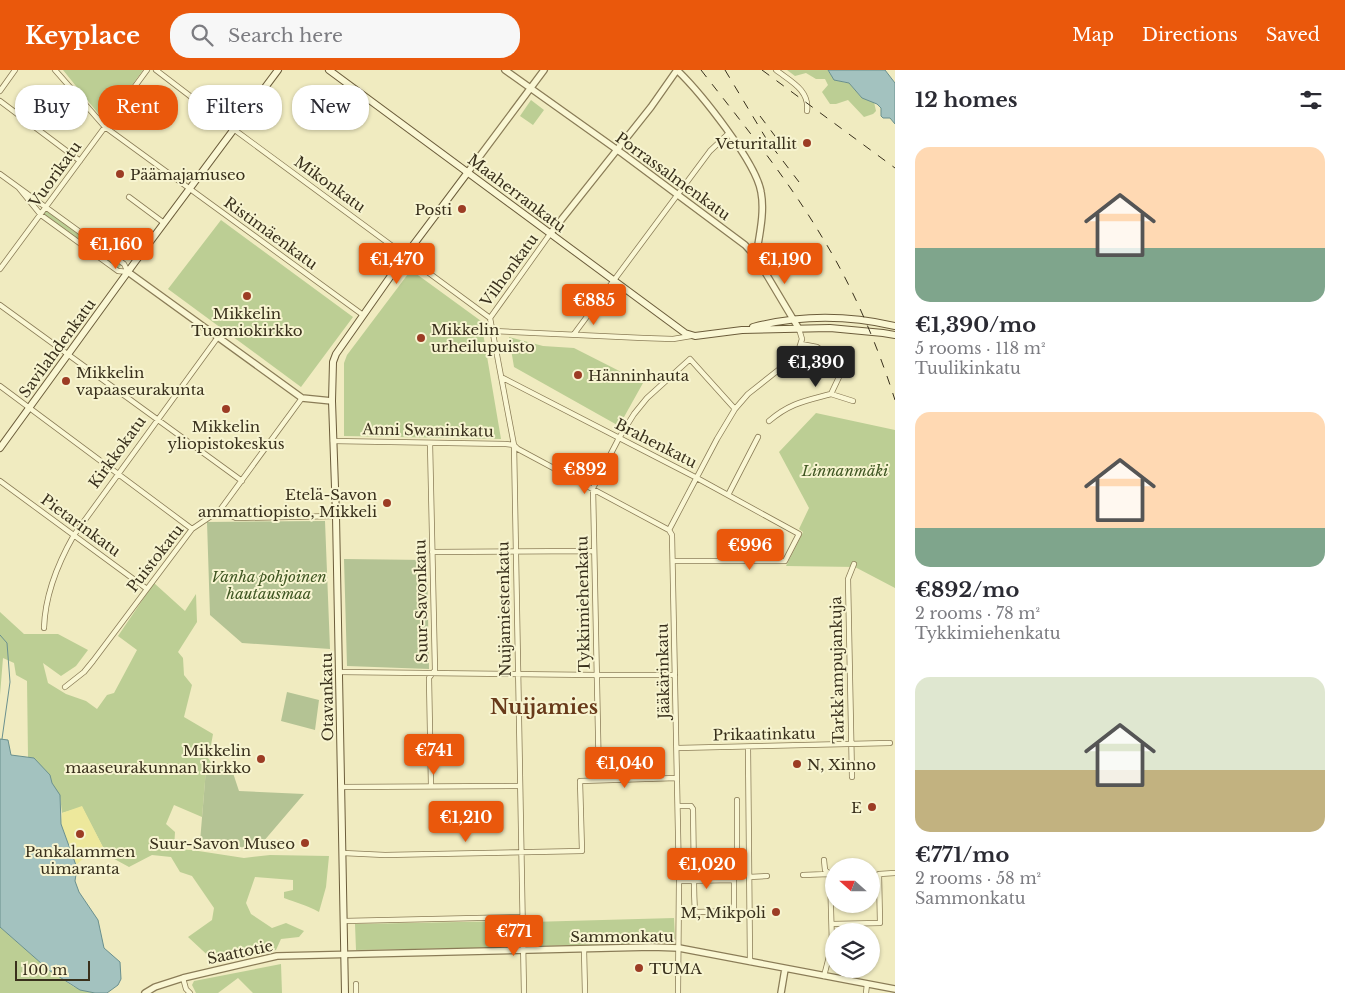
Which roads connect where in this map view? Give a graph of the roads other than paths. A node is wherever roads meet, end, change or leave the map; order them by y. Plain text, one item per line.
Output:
1 (15, 70) edge
2 (55, 70) edge
3 (148, 70) edge
4 (156, 70) edge
5 (278, 70) edge
6 (329, 70) edge
7 (506, 70) edge
8 (544, 70) edge
9 (677, 70) edge
10 (776, 70) edge
11 (137, 85) edge
12 (267, 85) edge
13 (530, 88) junction
14 (0, 91) edge
15 (188, 95) edge
16 (0, 101) edge
17 (807, 111) dead end
18 (98, 120) edge
19 (103, 130) edge
20 (108, 130) edge
21 (233, 130) joint
22 (729, 134) junction
23 (616, 150) junction
24 (80, 161) junction
25 (468, 172) junction
26 (0, 174) edge
27 (19, 188) junction
28 (189, 189) junction
29 (678, 195) junction
30 (129, 196) dead end
31 (46, 208) junction
32 (41, 215) junction
33 (164, 223) junction
34 (550, 234) junction
35 (406, 256) junction
36 (756, 257) junction
37 (0, 269) edge
38 (128, 272) junction
39 (614, 281) junction
40 (0, 305) edge
41 (362, 315) junction
42 (490, 318) junction
43 (793, 319) junction
44 (895, 326) edge
45 (799, 328) junction
46 (742, 330) junction
47 (492, 331) junction
48 (574, 334) junction
49 (895, 335) edge
50 (691, 336) junction
51 (218, 337) junction
52 (801, 344) junction
53 (68, 355) junction
54 (501, 377) junction
55 (0, 386) edge
56 (831, 394) junction
57 (302, 398) junction
58 (853, 400) dead end
59 (332, 401) junction
60 (29, 407) junction
61 (735, 409) junction
62 (156, 420) junction
63 (770, 421) dead end
64 (619, 438) junction
65 (758, 438) dead end
66 (333, 441) junction
67 (430, 443) junction
68 (514, 445) junction
69 (0, 448) edge
70 (117, 474) junction
71 (695, 477) junction
72 (0, 481) edge
73 (242, 481) junction
74 (593, 488) junction
75 (728, 495) junction
76 (220, 510) junction
77 (336, 516) junction
78 (192, 529) junction
79 (669, 530) junction
80 (74, 535) junction
81 (594, 551) junction
82 (432, 552) junction
83 (516, 552) junction
84 (673, 561) junction
85 (854, 564) dead end
86 (147, 589) junction
87 (44, 628) dead end
88 (342, 672) junction
89 (433, 673) junction
90 (518, 674) junction
91 (675, 675) junction
92 (596, 676) junction
93 (65, 686) dead end
94 (890, 743) dead end
95 (851, 744) junction
96 (748, 747) junction
97 (677, 748) junction
98 (852, 777) dead end
99 (677, 778) junction
100 (598, 780) junction
101 (431, 786) junction
102 (520, 786) junction
103 (341, 787) junction
104 (736, 800) dead end
105 (678, 806) junction
106 (521, 852) junction
107 (343, 853) junction
108 (824, 860) dead end
109 (825, 871) edge
110 (895, 873) edge
111 (825, 874) edge
112 (880, 874) edge
113 (803, 875) dead end
114 (767, 876) dead end
115 (749, 877) junction
116 (725, 880) junction
117 (679, 881) junction
118 (694, 881) junction
119 (522, 917) junction
120 (344, 921) junction
121 (679, 948) junction
122 (584, 949) junction
123 (523, 950) junction
124 (345, 955) junction
125 (750, 962) junction
126 (785, 969) junction
127 (825, 972) edge
128 (824, 976) junction
129 (183, 978) junction
130 (356, 984) dead end
131 (868, 984) junction
132 (895, 989) edge
133 (145, 993) edge
134 (190, 993) edge
135 (345, 993) edge
136 (356, 993) edge
137 (524, 993) edge
138 (585, 993) edge
139 (678, 993) edge
140 (781, 993) edge
141 (866, 993) edge

1 - 14 street
2 - 18 street, Ristimäenkatu
3 - 11 street, Vuorikatu
4 - 15 street, Mikonkatu
5 - 12 main road, Savilahdenkatu
6 - 25 main road, Maaherrankatu
7 - 13 street, Porrassalmenkatu
8 - 13 street
9 - 22 street
9 - 23 street, Vilhonkatu
10 - 17 street
13 - 23 street, Porrassalmenkatu
13 - 25 street
16 - 24 street
19 - 24 street, Vuorikatu
20 - 28 street, Ristimäenkatu
21 - 28 main road, Savilahdenkatu
21 - 35 street, Mikonkatu
22 - 29 street
22 - 36 street
23 - 29 street, Porrassalmenkatu
23 - 34 street, Vilhonkatu
24 - 31 street, Vuorikatu
25 - 34 main road, Maaherrankatu
25 - 35 main road, Otavankatu
26 - 27 street
27 - 31 street
27 - 32 street
28 - 33 main road, Savilahdenkatu
28 - 41 street, Ristimäenkatu
29 - 36 street, Porrassalmenkatu
29 - 39 street
30 - 33 street
31 - 32 street, Vuorikatu
31 - 38 street
32 - 37 street, Vuorikatu
32 - 38 street
33 - 38 main road, Savilahdenkatu
34 - 39 main road, Maaherrankatu
34 - 42 street, Vilhonkatu
35 - 41 main road, Otavankatu
35 - 42 street, Mikonkatu
36 - 43 street, Porrassalmenkatu
38 - 51 street
38 - 53 main road, Savilahdenkatu
39 - 48 street
39 - 50 main road, Maaherrankatu
40 - 53 street
41 - 59 main road, Otavankatu
42 - 47 street, Nuijamiestenkatu
43 - 44 main road
43 - 45 street, Porrassalmenkatu
43 - 46 main road
45 - 46 main road
45 - 49 main road
45 - 52 street
46 - 50 main road
47 - 48 street
47 - 54 street, Nuijamiestenkatu
48 - 50 street
51 - 57 street
51 - 62 street, Kirkkokatu
52 - 56 street
52 - 61 street
53 - 60 main road, Savilahdenkatu
53 - 62 street
54 - 64 street, Brahenkatu
54 - 68 street, Nuijamiestenkatu
55 - 60 street
56 - 58 street
56 - 63 street
57 - 59 street
57 - 73 street, Puistokatu
59 - 66 main road, Otavankatu
60 - 69 main road, Savilahdenkatu
60 - 70 street
61 - 64 street
61 - 71 street
62 - 70 street, Kirkkokatu
62 - 73 street
64 - 71 street, Brahenkatu
64 - 74 street
65 - 75 street
66 - 67 street, Anni Swaninkatu
66 - 77 main road, Otavankatu
67 - 68 street, Anni Swaninkatu
67 - 82 street, Suur-Savonkatu
68 - 74 street
68 - 83 street, Nuijamiestenkatu
70 - 78 street
70 - 80 street, Kirkkokatu
71 - 75 street, Brahenkatu
71 - 79 street
72 - 80 street, Pietarinkatu
73 - 76 street, Puistokatu
74 - 79 street
74 - 81 street, Tykkimiehenkatu
75 - 84 street, Brahenkatu
76 - 77 street
76 - 78 street, Puistokatu
77 - 88 main road, Otavankatu
78 - 86 street, Puistokatu
79 - 84 street, Jääkärinkatu
80 - 86 street, Pietarinkatu
80 - 87 street, Kirkkokatu
81 - 83 street
81 - 92 street, Tykkimiehenkatu
82 - 83 street
82 - 89 street, Suur-Savonkatu
83 - 90 street, Nuijamiestenkatu
84 - 91 street, Jääkärinkatu
85 - 95 street, Tarkk'ampujankuja
86 - 93 street, Puistokatu
88 - 89 street
88 - 103 main road, Otavankatu
89 - 90 street
89 - 101 street, Suur-Savonkatu
90 - 92 street
90 - 102 street, Nuijamiestenkatu
91 - 92 street
91 - 97 street, Jääkärinkatu
92 - 100 street, Tykkimiehenkatu
94 - 95 street, Prikaatinkatu
95 - 96 street, Prikaatinkatu
95 - 98 street, Tarkk'ampujankuja
96 - 97 street, Prikaatinkatu
96 - 115 street
97 - 99 street, Jääkärinkatu
99 - 100 street
99 - 105 street, Jääkärinkatu
100 - 106 street
101 - 102 street
101 - 103 street
102 - 106 street, Nuijamiestenkatu
103 - 107 main road, Otavankatu
104 - 116 street
105 - 117 street, Jääkärinkatu
105 - 118 street
106 - 107 street
106 - 119 street, Nuijamiestenkatu
107 - 120 main road, Otavankatu
108 - 109 street
110 - 112 street
111 - 113 street
114 - 115 street
115 - 125 street
116 - 118 street
116 - 118 street
117 - 118 street
117 - 121 street, Jääkärinkatu
119 - 120 street
119 - 123 street, Nuijamiestenkatu
120 - 124 main road, Otavankatu
121 - 122 street, Sammonkatu
121 - 125 street, Sammonkatu
121 - 139 street, Jääkärinkatu
122 - 123 street, Sammonkatu
122 - 138 street
123 - 124 street, Sammonkatu
123 - 137 street, Nuijamiestenkatu
124 - 129 street, Saattotie
124 - 135 main road, Otavankatu
125 - 126 street, Sammonkatu
126 - 128 street, Sammonkatu
126 - 140 street
127 - 128 street
128 - 131 street, Sammonkatu
129 - 133 street, Saattotie
129 - 134 street
130 - 136 street
131 - 132 street, Sammonkatu
131 - 141 street

